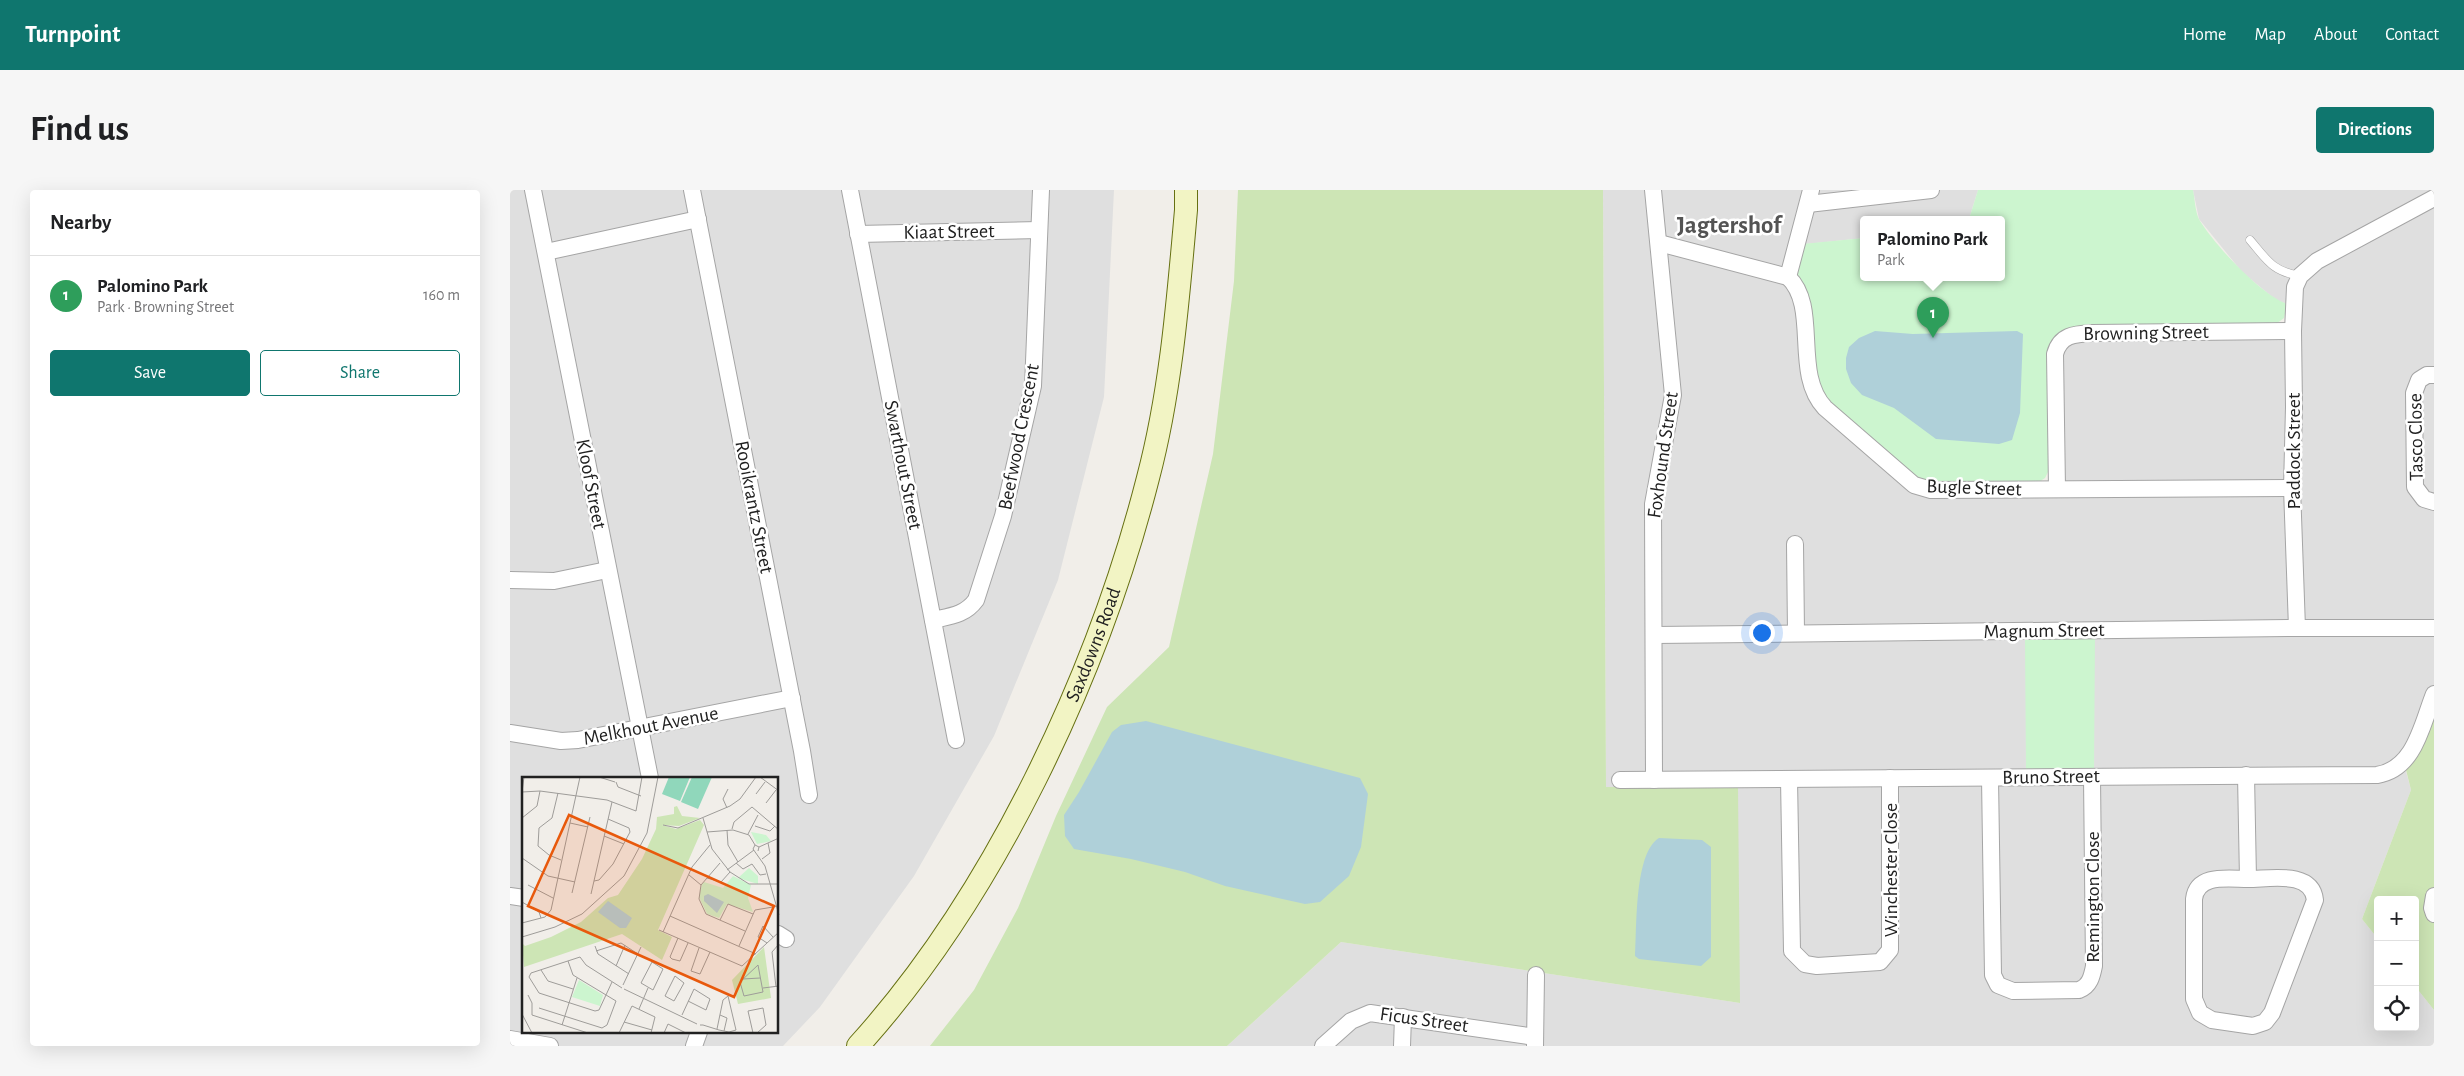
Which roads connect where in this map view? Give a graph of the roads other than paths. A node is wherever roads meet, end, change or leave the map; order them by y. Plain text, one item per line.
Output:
1 (533, 190) edge
2 (692, 190) edge
3 (850, 190) edge
4 (1042, 190) edge
5 (1186, 190) edge
6 (1653, 190) edge
7 (1931, 190) edge
8 (2430, 190) edge
9 (2434, 196) edge
10 (1810, 197) edge
11 (698, 219) junction
12 (1039, 230) junction
13 (858, 234) junction
14 (2250, 240) dead end
15 (1659, 243) junction
16 (546, 252) junction
17 (2300, 276) junction
18 (1788, 277) junction
19 (2292, 331) junction
20 (2434, 375) edge
21 (2292, 488) junction
22 (2058, 490) junction
23 (2434, 502) edge
24 (1795, 544) dead end
25 (607, 570) junction
26 (510, 580) edge
27 (933, 620) junction
28 (2297, 628) junction
29 (2434, 628) edge
30 (1796, 633) junction
31 (1654, 635) junction
32 (2434, 694) edge
33 (792, 698) junction
34 (639, 729) junction
35 (510, 733) edge
36 (956, 740) dead end
37 (2246, 776) junction
38 (650, 777) edge
39 (2092, 777) junction
40 (1890, 778) junction
41 (1990, 778) junction
42 (1789, 779) junction
43 (1620, 780) dead end
44 (1654, 780) junction
45 (809, 794) dead end
46 (2248, 879) junction
47 (2434, 896) edge
48 (2434, 914) edge
49 (1536, 975) dead end
50 (1403, 1017) junction
51 (698, 1034) edge
52 (510, 1040) edge
53 (1535, 1041) edge
54 (550, 1046) edge
55 (694, 1046) edge
56 (858, 1046) edge
57 (1323, 1046) edge
58 (1402, 1046) edge

1 - 16 street, Kloof Street
2 - 11 street, Rooikrantz Street
3 - 13 street, Swarthout Street
4 - 12 street, Beefwood Crescent
5 - 56 street, Saxdowns Road
6 - 15 street, Foxhound Street
7 - 10 street
8 - 9 street
9 - 17 street
10 - 18 street
11 - 16 street
11 - 33 street, Rooikrantz Street
12 - 13 street, Kiaat Street
12 - 27 street, Beefwood Crescent
13 - 27 street, Swarthout Street
14 - 17 lane
15 - 18 street
15 - 31 street, Foxhound Street
16 - 25 street, Kloof Street
17 - 19 street, Paddock Street
18 - 22 street, Bugle Street
19 - 21 street, Paddock Street
19 - 22 street, Browning Street
20 - 23 street, Tasco Close
21 - 22 street, Bugle Street
21 - 28 street, Paddock Street
24 - 30 street
25 - 26 street
25 - 34 street, Kloof Street
27 - 36 street, Swarthout Street
28 - 29 street, Magnum Street
28 - 30 street, Magnum Street
30 - 31 street, Magnum Street
31 - 44 street, Foxhound Street
32 - 37 street, Bruno Street
33 - 34 street, Melkhout Avenue
33 - 45 street, Rooikrantz Street
34 - 35 street, Melkhout Avenue
34 - 38 street, Kloof Street
37 - 39 street, Bruno Street
37 - 46 street
39 - 41 street, Bruno Street
39 - 41 street, Remington Close
40 - 41 street, Bruno Street
40 - 42 street, Bruno Street
40 - 42 street, Winchester Close
42 - 44 street, Bruno Street
43 - 44 street, Bruno Street
46 - 46 street
47 - 48 street
49 - 53 street
50 - 53 street, Ficus Street
50 - 57 street, Ficus Street
50 - 58 street
51 - 55 street
52 - 54 street

